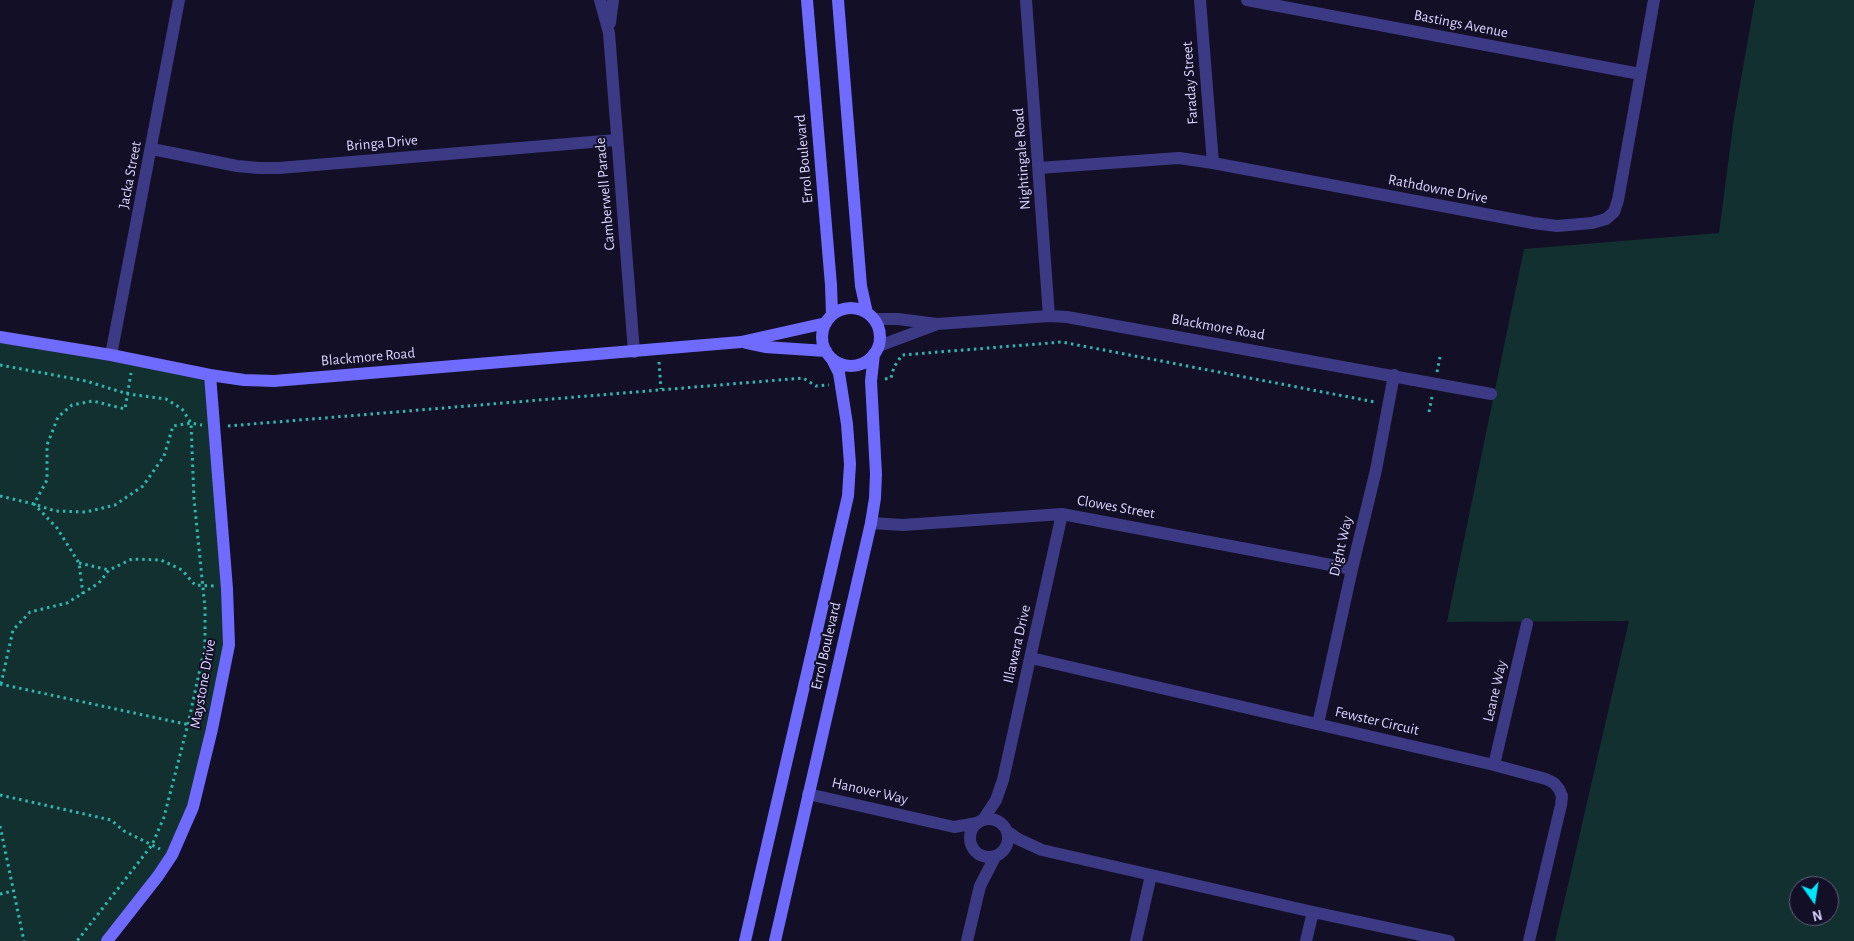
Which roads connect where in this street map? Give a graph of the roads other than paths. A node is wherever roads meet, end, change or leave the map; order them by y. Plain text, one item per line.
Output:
1 (179, 0) edge
2 (600, 0) edge
3 (613, 0) edge
4 (807, 0) edge
5 (838, 0) edge
6 (1026, 0) edge
7 (1200, 0) edge
8 (1247, 0) edge
9 (1654, 0) edge
10 (609, 33) junction
11 (1640, 74) junction
12 (616, 140) junction
13 (152, 149) junction
14 (1213, 163) junction
15 (1039, 168) junction
16 (871, 316) junction
17 (1049, 316) junction
18 (829, 319) junction
19 (937, 324) junction
20 (0, 337) edge
21 (741, 342) junction
22 (876, 350) junction
23 (634, 352) junction
24 (829, 355) junction
25 (111, 356) junction
26 (1394, 375) junction
27 (210, 376) junction
28 (1491, 394) dead end
29 (1062, 514) junction
30 (871, 523) junction
31 (1352, 569) junction
32 (1527, 624) dead end
33 (1031, 658) junction
34 (1318, 724) junction
35 (1494, 765) junction
36 (1003, 780) junction
37 (808, 794) junction
38 (925, 821) junction
39 (980, 822) junction
40 (1006, 829) junction
41 (974, 850) junction
42 (1042, 850) junction
43 (998, 855) junction
44 (1151, 875) junction
45 (980, 886) junction
46 (1313, 912) junction
47 (107, 941) edge
48 (745, 941) edge
49 (774, 941) edge
50 (967, 941) edge
51 (1136, 941) edge
52 (1306, 941) edge
53 (1449, 941) edge
54 (1529, 941) edge

1 - 13 street, Jacka Street
2 - 10 street, Camberwell Parade
3 - 10 street, Camberwell Parade
4 - 18 street, Errol Boulevard
5 - 16 street
6 - 15 street, Nightingale Road
7 - 14 street, Faraday Street
8 - 11 street, Bastings Avenue
9 - 11 street, Rathdowne Drive
10 - 12 street, Camberwell Parade
11 - 14 street, Rathdowne Drive
12 - 13 street, Bringa Drive
12 - 23 street, Camberwell Parade
13 - 25 street, Jacka Street
14 - 15 street, Rathdowne Drive
15 - 17 street, Nightingale Road
16 - 18 street
16 - 19 street, Blackmore Road
16 - 22 street
17 - 19 street, Blackmore Road
17 - 26 street, Blackmore Road
18 - 21 street, Blackmore Road
18 - 24 street
19 - 22 street, Blackmore Road
20 - 25 street, Blackmore Road
21 - 23 street, Blackmore Road
21 - 24 street, Blackmore Road
22 - 24 street
22 - 30 street, Errol Boulevard
23 - 27 street, Blackmore Road
24 - 48 street, Errol Boulevard
25 - 27 street, Blackmore Road
26 - 28 street, Blackmore Road
26 - 31 street, Dight Way
27 - 47 street, Maystone Drive
29 - 30 street, Clowes Street
29 - 31 street, Clowes Street
29 - 33 street, Illawara Drive
30 - 37 street, Errol Boulevard
31 - 34 street, Dight Way
32 - 35 street, Leane Way
33 - 34 street, Fewster Circuit
33 - 36 street, Illawara Drive
34 - 35 street, Fewster Circuit
35 - 54 street, Fewster Circuit
36 - 39 street, Illawara Drive
36 - 40 street, Illawara Drive
37 - 38 street, Hanover Way
37 - 49 street, Errol Boulevard
38 - 39 street, Hanover Way
38 - 41 street, Hanover Way
39 - 40 street
39 - 41 street
40 - 42 street
40 - 43 street
41 - 43 street
41 - 45 street
42 - 43 street
42 - 44 street
43 - 45 street
44 - 46 street
44 - 51 street
45 - 50 street
46 - 52 street
46 - 53 street

